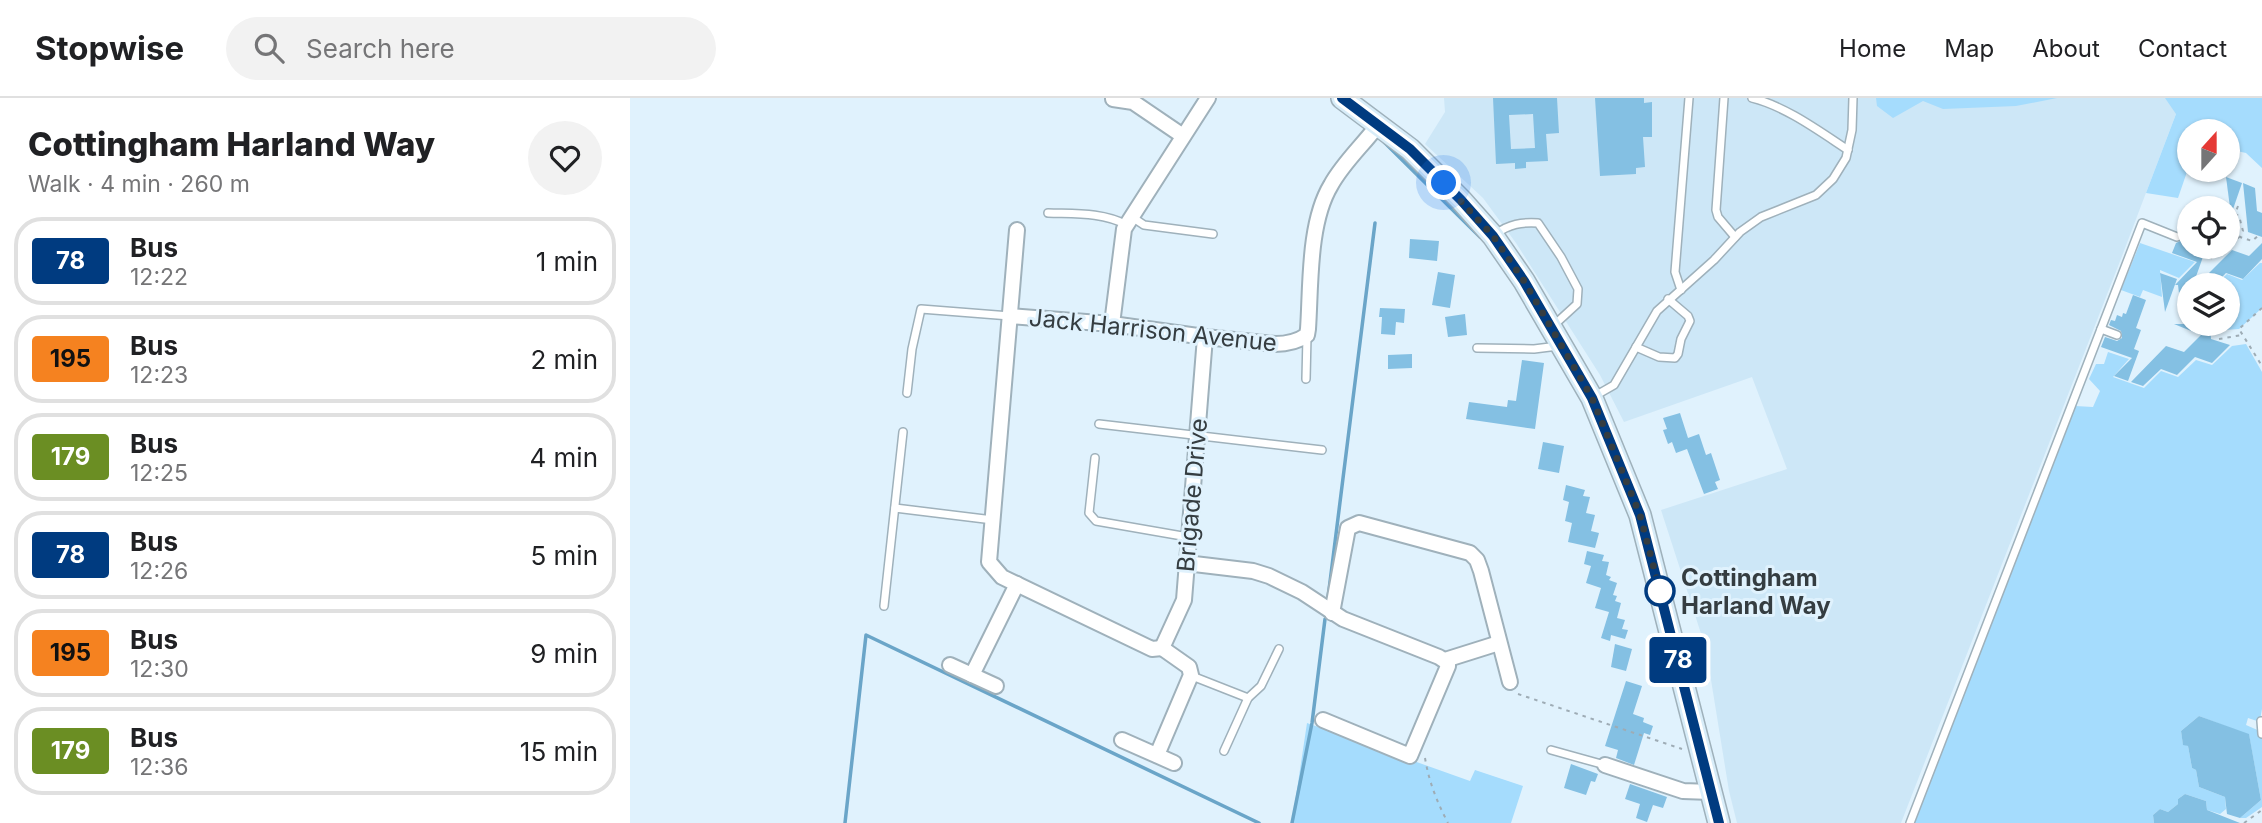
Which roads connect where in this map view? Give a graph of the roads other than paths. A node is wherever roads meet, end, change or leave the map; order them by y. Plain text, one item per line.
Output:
1 (1208, 98) edge
2 (1342, 98) edge
3 (1689, 98) edge
4 (1724, 98) edge
5 (1752, 98) edge
6 (1853, 98) edge
7 (1113, 99) edge
8 (1133, 100) edge
9 (1378, 125) junction
10 (1183, 136) junction
11 (1848, 150) junction
12 (1048, 213) dead end
13 (1129, 221) junction
14 (1017, 230) dead end
15 (1213, 234) dead end
16 (1493, 236) junction
17 (1735, 237) junction
18 (2177, 237) dead end
19 (1681, 290) junction
20 (1668, 299) junction
21 (1010, 316) junction
22 (1112, 324) junction
23 (1552, 326) junction
24 (2101, 329) junction
25 (1307, 335) junction
26 (2116, 335) dead end
27 (1205, 337) junction
28 (1563, 345) junction
29 (1636, 347) junction
30 (1476, 348) dead end
31 (1306, 379) dead end
32 (907, 393) dead end
33 (1592, 398) junction
34 (1099, 424) dead end
35 (903, 432) dead end
36 (1197, 435) junction
37 (1322, 450) dead end
38 (1095, 458) dead end
39 (895, 508) junction
40 (993, 520) junction
41 (1188, 537) junction
42 (1186, 563) junction
43 (1017, 584) junction
44 (884, 606) dead end
45 (1332, 613) junction
46 (1499, 643) junction
47 (1162, 648) junction
48 (1279, 649) dead end
49 (1445, 660) junction
50 (950, 665) dead end
51 (972, 675) junction
52 (1191, 675) junction
53 (1510, 682) road end
54 (996, 687) dead end
55 (1248, 698) junction
56 (1323, 720) dead end
57 (2261, 721) edge
58 (2262, 734) edge
59 (1122, 740) dead end
60 (1551, 750) dead end
61 (1224, 751) dead end
62 (1157, 755) junction
63 (1174, 763) dead end
64 (1605, 765) joint
65 (1711, 792) junction
66 (1719, 823) edge
67 (1910, 823) edge

1 - 10 street
2 - 9 main road
3 - 19 lane
4 - 17 lane
5 - 11 lane
6 - 11 lane
7 - 8 street
8 - 10 street
9 - 16 main road
9 - 25 street, Jack Harrison Avenue
10 - 13 street
11 - 17 lane
12 - 13 lane
13 - 15 lane
13 - 22 street
14 - 21 street
16 - 23 main road
16 - 23 lane
17 - 19 lane
18 - 24 lane
19 - 20 lane
20 - 29 lane
20 - 29 lane
21 - 22 street, Jack Harrison Avenue
21 - 32 lane
21 - 40 street, Jack Harrison Avenue
22 - 27 street, Jack Harrison Avenue
23 - 28 main road
24 - 26 lane
24 - 67 lane
25 - 27 street, Jack Harrison Avenue
25 - 31 lane
27 - 36 street, Brigade Drive
28 - 30 lane
28 - 33 main road
29 - 33 lane
33 - 65 main road
34 - 36 lane
35 - 39 lane
36 - 37 lane
36 - 41 street, Brigade Drive
38 - 41 lane
39 - 40 lane
39 - 44 lane
40 - 43 street, Jack Harrison Avenue
41 - 42 street, Brigade Drive
42 - 45 street
42 - 47 street, Brigade Drive
43 - 47 street
43 - 51 street
45 - 46 street
45 - 49 street
46 - 49 street
46 - 53 street
47 - 52 street
48 - 55 lane
49 - 56 street
50 - 51 street
51 - 54 street
52 - 55 lane
52 - 62 street
55 - 61 lane
57 - 58 lane
59 - 62 street
60 - 64 lane
62 - 63 street
64 - 65 street
65 - 66 main road

